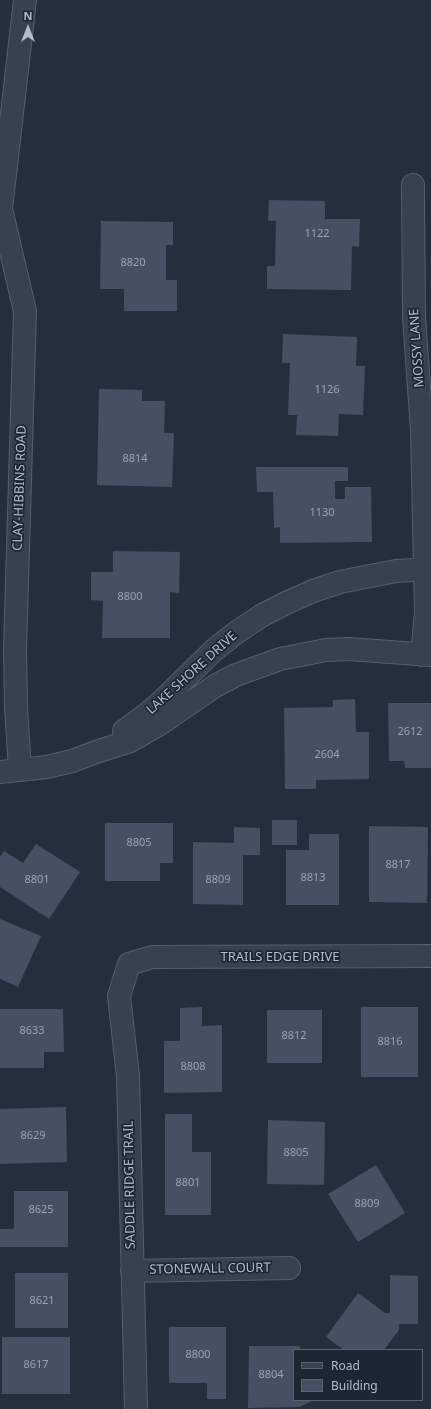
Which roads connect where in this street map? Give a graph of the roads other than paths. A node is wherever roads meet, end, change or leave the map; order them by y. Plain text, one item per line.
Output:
1 (25, 0) edge
2 (413, 185) dead end
3 (1, 213) edge
4 (428, 569) edge
5 (427, 655) edge
6 (96, 752) junction
7 (10, 771) edge
8 (431, 956) edge
9 (129, 964) joint
10 (289, 1268) dead end
11 (132, 1271) junction
12 (136, 1409) edge

1 - 3 street, CLAY-HIBBINS ROAD
2 - 4 street, MOSSY LANE
3 - 7 street, CLAY-HIBBINS ROAD
4 - 5 street, MOSSY LANE
4 - 6 street, LAKE SHORE DRIVE
5 - 6 street, LAKE SHORE DRIVE
6 - 7 street, LAKE SHORE DRIVE
8 - 9 street, TRAILS EDGE DRIVE
9 - 11 street, SADDLE RIDGE TRAIL
10 - 11 street, STONEWALL COURT
11 - 12 street, SADDLE RIDGE TRAIL

